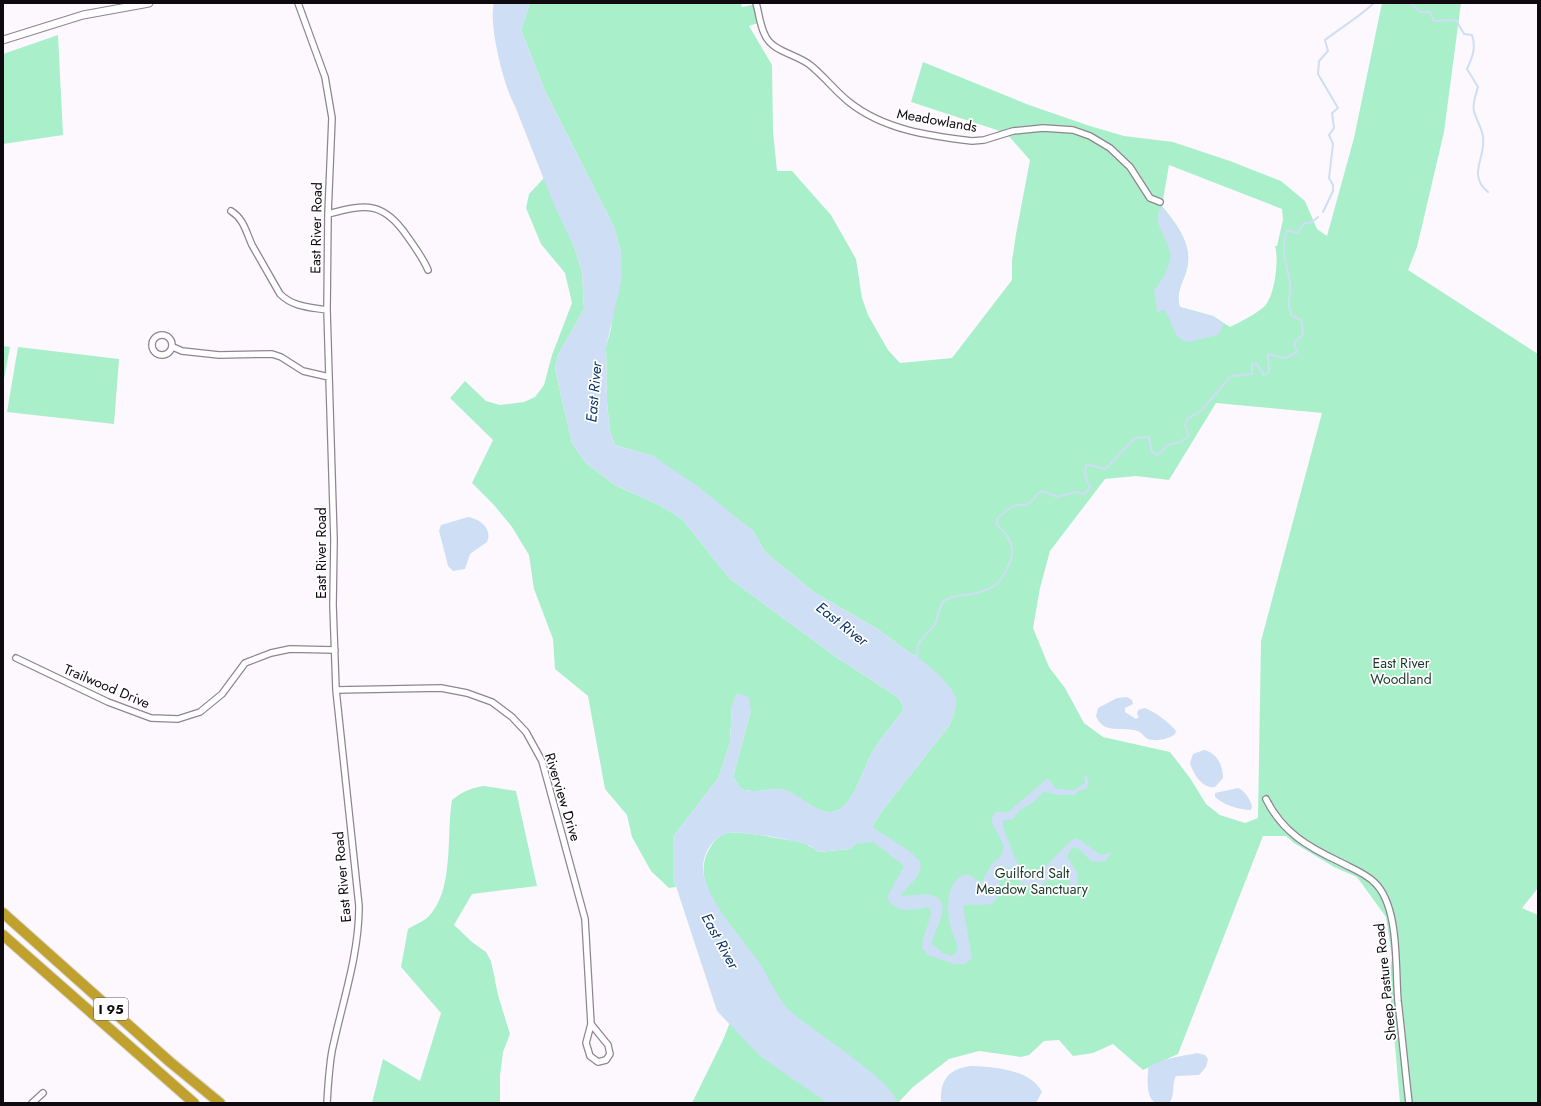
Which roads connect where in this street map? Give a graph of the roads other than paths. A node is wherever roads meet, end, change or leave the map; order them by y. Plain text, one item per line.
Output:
1 (149, 3) edge
2 (298, 3) edge
3 (756, 3) edge
4 (3, 40) edge
5 (1160, 202) dead end
6 (231, 211) dead end
7 (328, 214) junction
8 (428, 270) dead end
9 (326, 310) junction
10 (173, 347) dead end
11 (329, 377) junction
12 (335, 650) junction
13 (16, 658) dead end
14 (336, 690) junction
15 (1266, 799) dead end
16 (3, 913) edge
17 (3, 935) edge
18 (591, 1024) junction
19 (44, 1093) dead end
20 (32, 1103) edge
21 (194, 1103) edge
22 (220, 1103) edge
23 (327, 1103) edge
24 (1409, 1103) edge

1 - 4 street
2 - 7 street, East River Road
3 - 5 street, Meadowlands
6 - 9 street
7 - 8 street
7 - 9 street, East River Road
9 - 11 street, East River Road
10 - 11 street
11 - 12 street, East River Road
12 - 13 street, Trailwood Drive
12 - 14 street, East River Road
14 - 18 street, Riverview Drive
14 - 23 street, East River Road
15 - 24 street, Sheep Pasture Road
16 - 22 highway, I 95
17 - 21 highway, I 95
18 - 18 street, Riverview Drive
19 - 20 street

